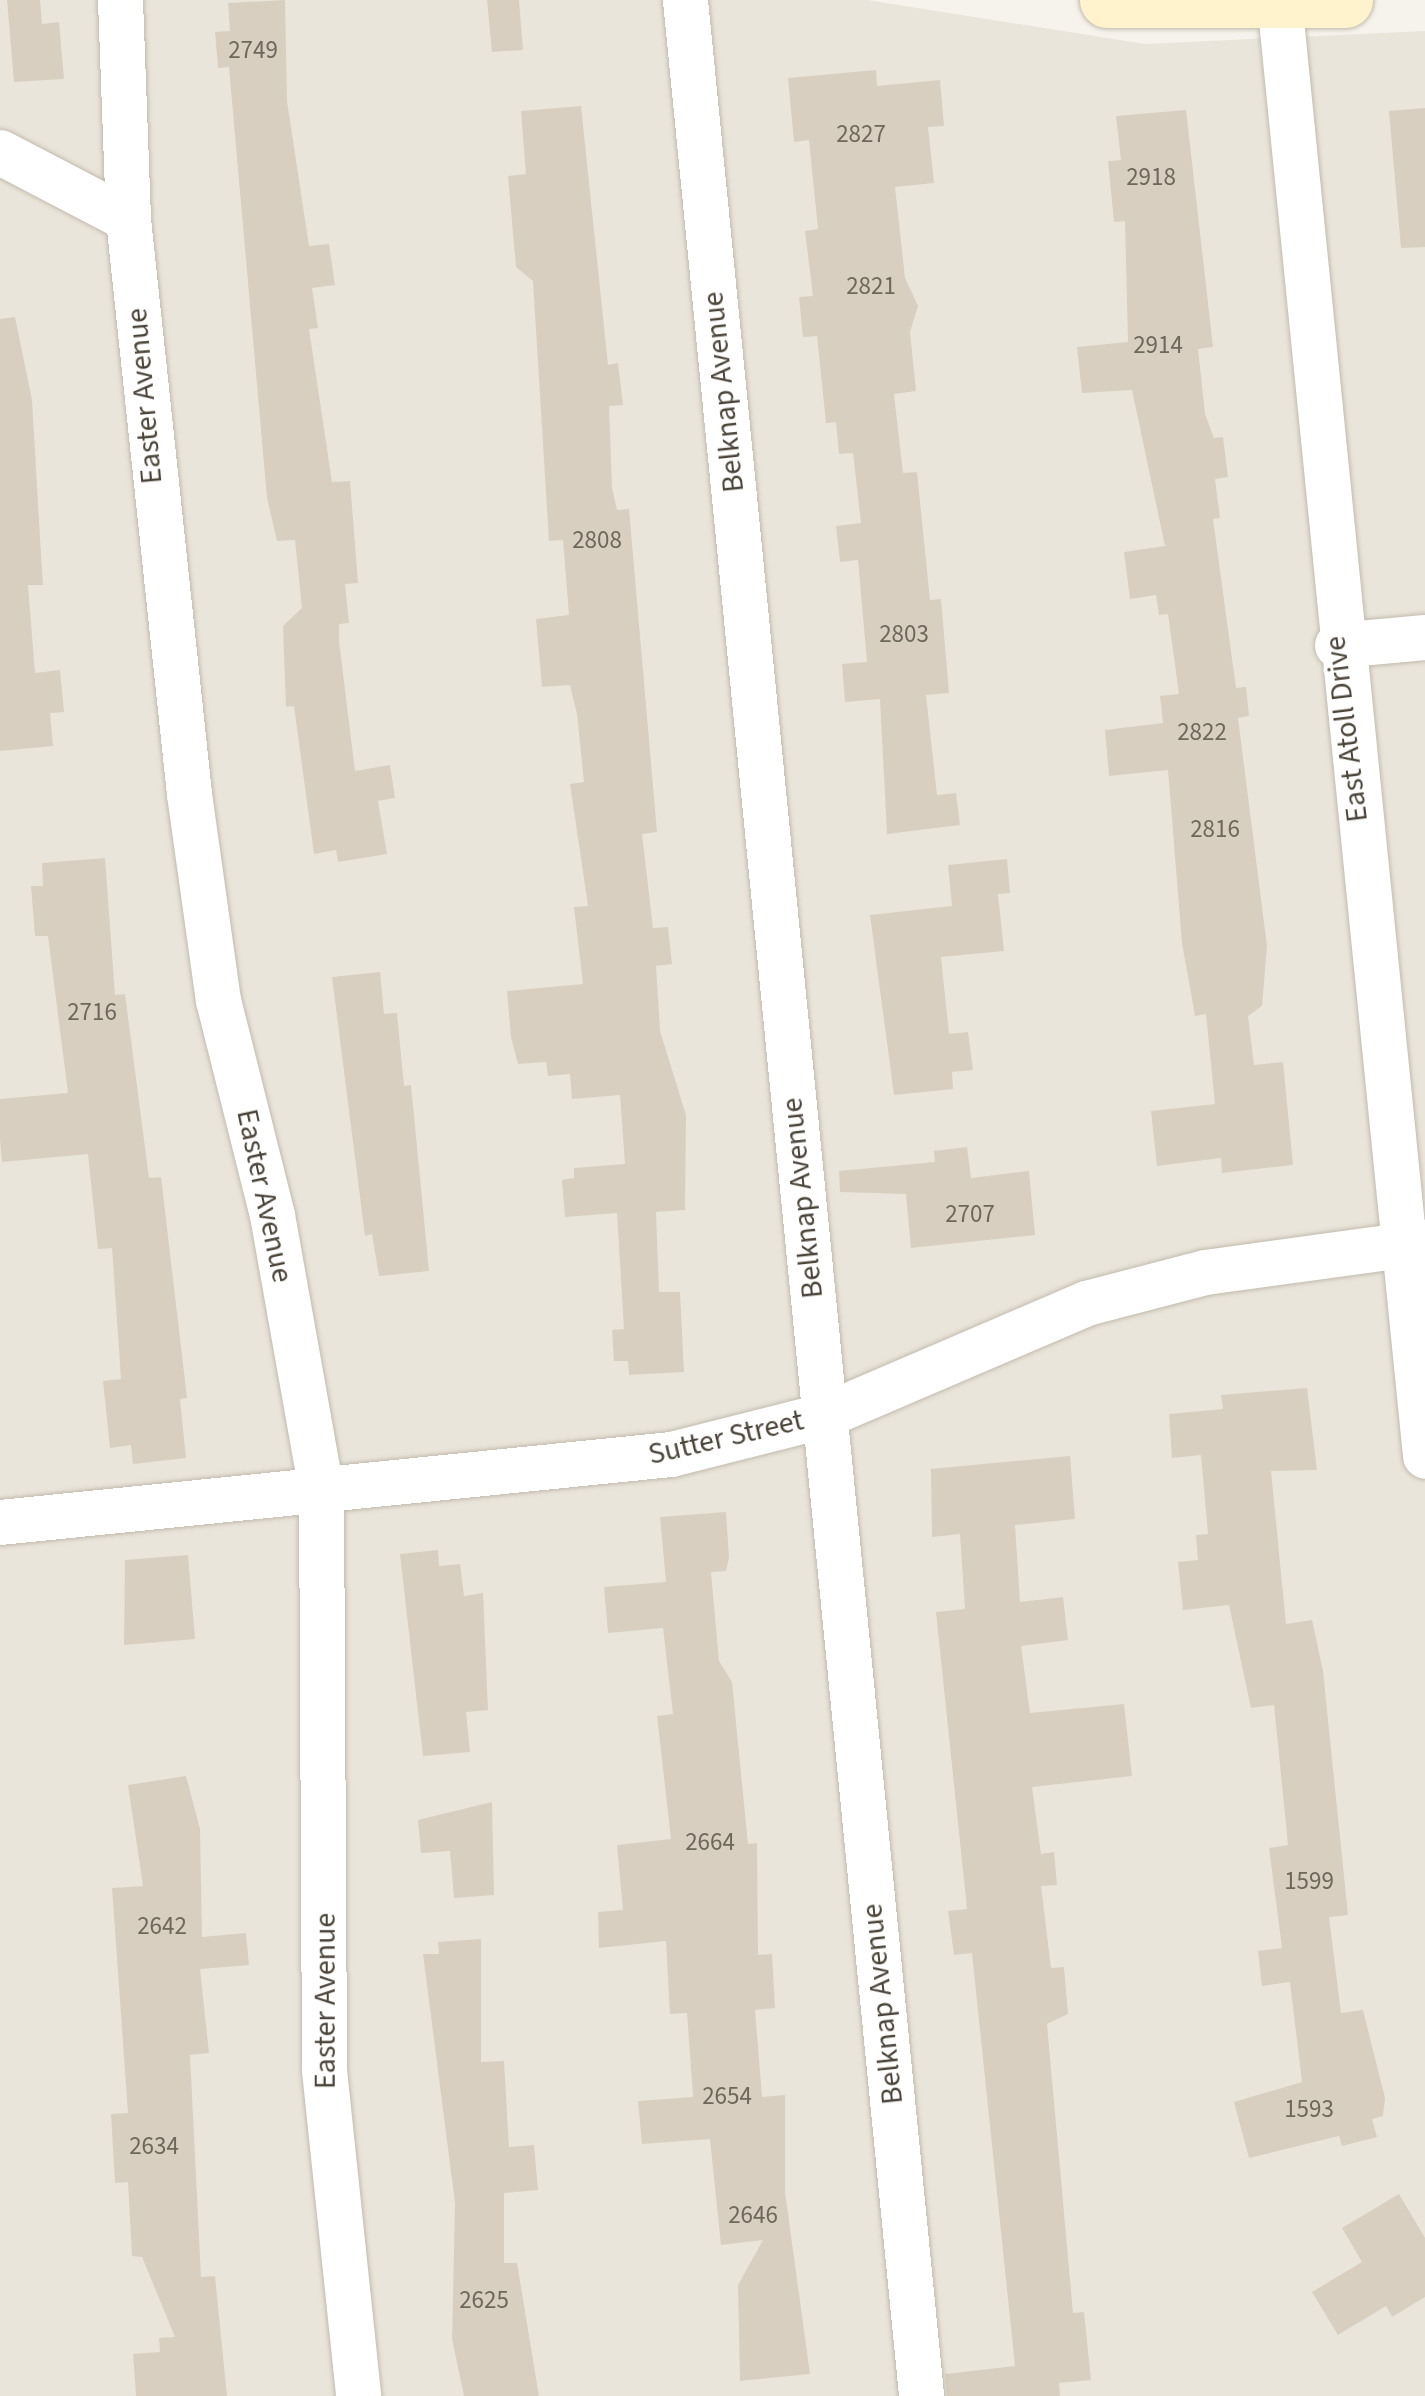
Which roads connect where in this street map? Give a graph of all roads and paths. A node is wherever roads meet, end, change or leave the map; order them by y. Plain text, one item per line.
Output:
1 (120, 0) edge
2 (685, 0) edge
3 (1107, 0) edge
4 (1345, 0) edge
5 (1279, 2) edge
6 (0, 152) edge
7 (128, 219) junction
8 (1425, 637) edge
9 (1337, 645) junction
10 (1418, 1243) edge
11 (825, 1416) junction
12 (1425, 1456) edge
13 (321, 1490) junction
14 (0, 1522) edge
15 (358, 2396) edge
16 (921, 2396) edge

1 - 7 street, Easter Avenue
2 - 11 street, Belknap Avenue
3 - 5 main road
4 - 5 main road
5 - 9 street, East Atoll Drive
6 - 7 street
7 - 13 street, Easter Avenue
8 - 9 street
9 - 10 street, East Atoll Drive
10 - 11 street, Sutter Street
10 - 12 street, East Atoll Drive
11 - 13 street, Sutter Street
11 - 16 street, Belknap Avenue
13 - 14 street, Sutter Street
13 - 15 street, Easter Avenue

